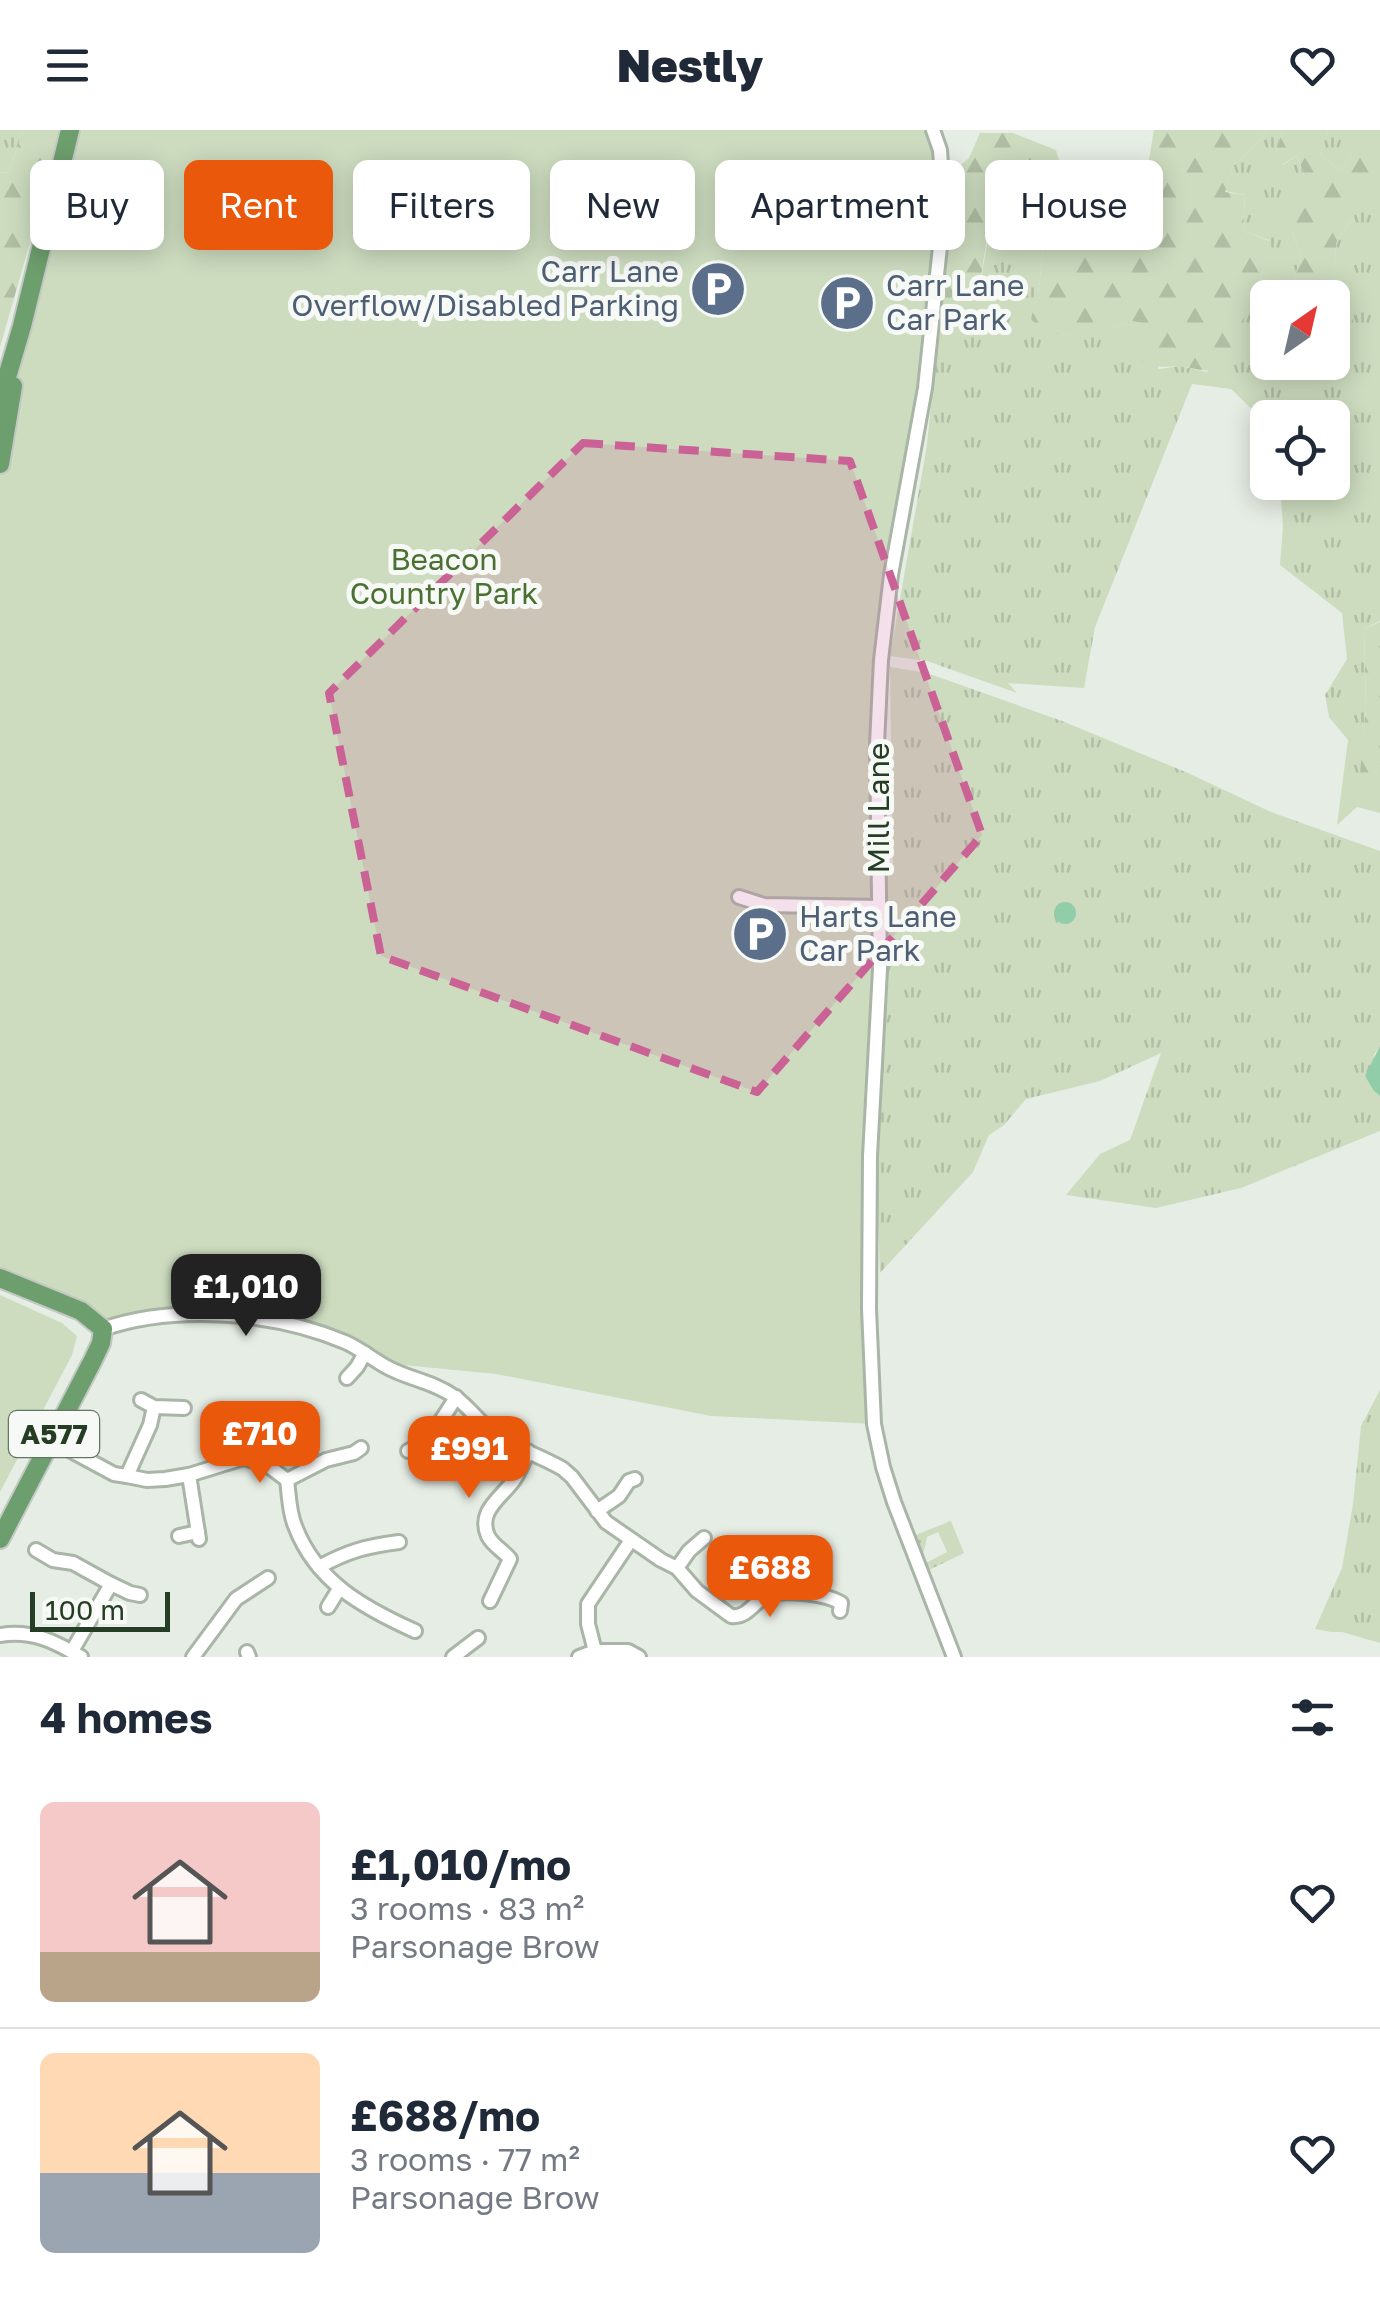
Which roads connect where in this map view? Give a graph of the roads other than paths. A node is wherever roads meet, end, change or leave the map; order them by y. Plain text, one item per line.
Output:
1 (70, 130) edge
2 (933, 130) edge
3 (22, 326) junction
4 (0, 401) edge
5 (0, 464) edge
6 (739, 897) dead end
7 (879, 907) junction
8 (0, 1278) edge
9 (103, 1328) junction
10 (365, 1353) junction
11 (345, 1379) dead end
12 (456, 1397) junction
13 (184, 1408) dead end
14 (50, 1440) junction
15 (528, 1451) junction
16 (415, 1452) dead end
17 (358, 1454) dead end
18 (190, 1475) junction
19 (127, 1476) junction
20 (636, 1478) dead end
21 (287, 1480) junction
22 (597, 1510) junction
23 (179, 1536) dead end
24 (705, 1538) dead end
25 (0, 1539) edge
26 (631, 1540) junction
27 (402, 1543) dead end
28 (42, 1550) dead end
29 (319, 1567) junction
30 (676, 1568) junction
31 (110, 1584) junction
32 (267, 1585) dead end
33 (339, 1589) junction
34 (140, 1594) dead end
35 (489, 1597) dead end
36 (843, 1605) dead end
37 (328, 1607) dead end
38 (415, 1632) dead end
39 (0, 1635) edge
40 (478, 1639) dead end
41 (595, 1650) junction
42 (77, 1654) edge
43 (194, 1657) edge
44 (453, 1657) edge
45 (579, 1657) edge
46 (639, 1657) edge
47 (954, 1657) edge

1 - 3 main road
2 - 7 street, Mill Lane
3 - 4 main road
3 - 5 main road
6 - 7 street
7 - 47 street, Mill Lane
8 - 9 main road
9 - 10 street
9 - 14 main road, A577
10 - 11 street
10 - 12 street
12 - 15 street
12 - 16 street
13 - 19 street
14 - 19 street
14 - 25 main road, A577
15 - 22 street
15 - 35 street
17 - 21 street
18 - 19 street
18 - 21 street
18 - 23 street
20 - 22 street
21 - 29 street
22 - 26 street
24 - 30 street
26 - 30 street
26 - 41 street
27 - 29 street
28 - 31 street
29 - 33 street
30 - 36 street
31 - 34 street
31 - 42 street
32 - 43 street
33 - 37 street
33 - 38 street
39 - 42 street
40 - 44 street
41 - 45 street
41 - 46 street

